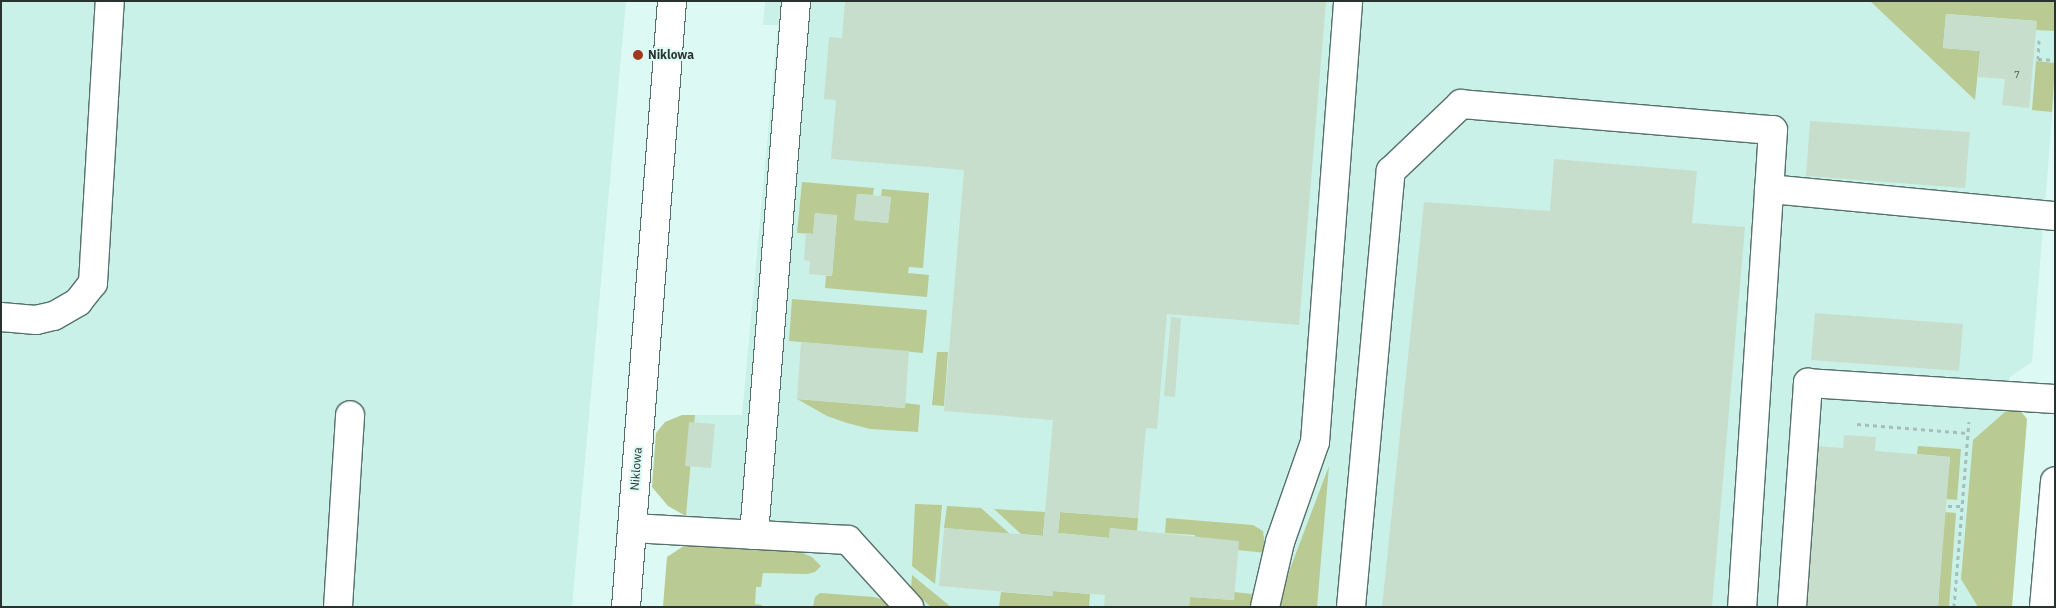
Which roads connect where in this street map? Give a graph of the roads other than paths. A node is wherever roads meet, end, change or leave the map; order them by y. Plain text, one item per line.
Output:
1 (110, 1) edge
2 (672, 1) edge
3 (796, 1) edge
4 (1348, 1) edge
5 (1769, 189) junction
6 (2055, 216) edge
7 (1, 317) edge
8 (2055, 399) edge
9 (350, 415) dead end
10 (2055, 481) edge
11 (632, 528) junction
12 (754, 534) junction
13 (338, 607) edge
14 (626, 607) edge
15 (909, 607) edge
16 (1265, 607) edge
17 (1351, 607) edge
18 (1742, 607) edge
19 (1792, 607) edge
20 (2044, 607) edge

1 - 7 street
2 - 11 street, Niklowa
3 - 12 street
4 - 16 street
5 - 6 street
5 - 17 street
5 - 18 street
8 - 19 street
9 - 13 street
10 - 20 street
11 - 12 street
11 - 14 street, Niklowa
12 - 15 street

